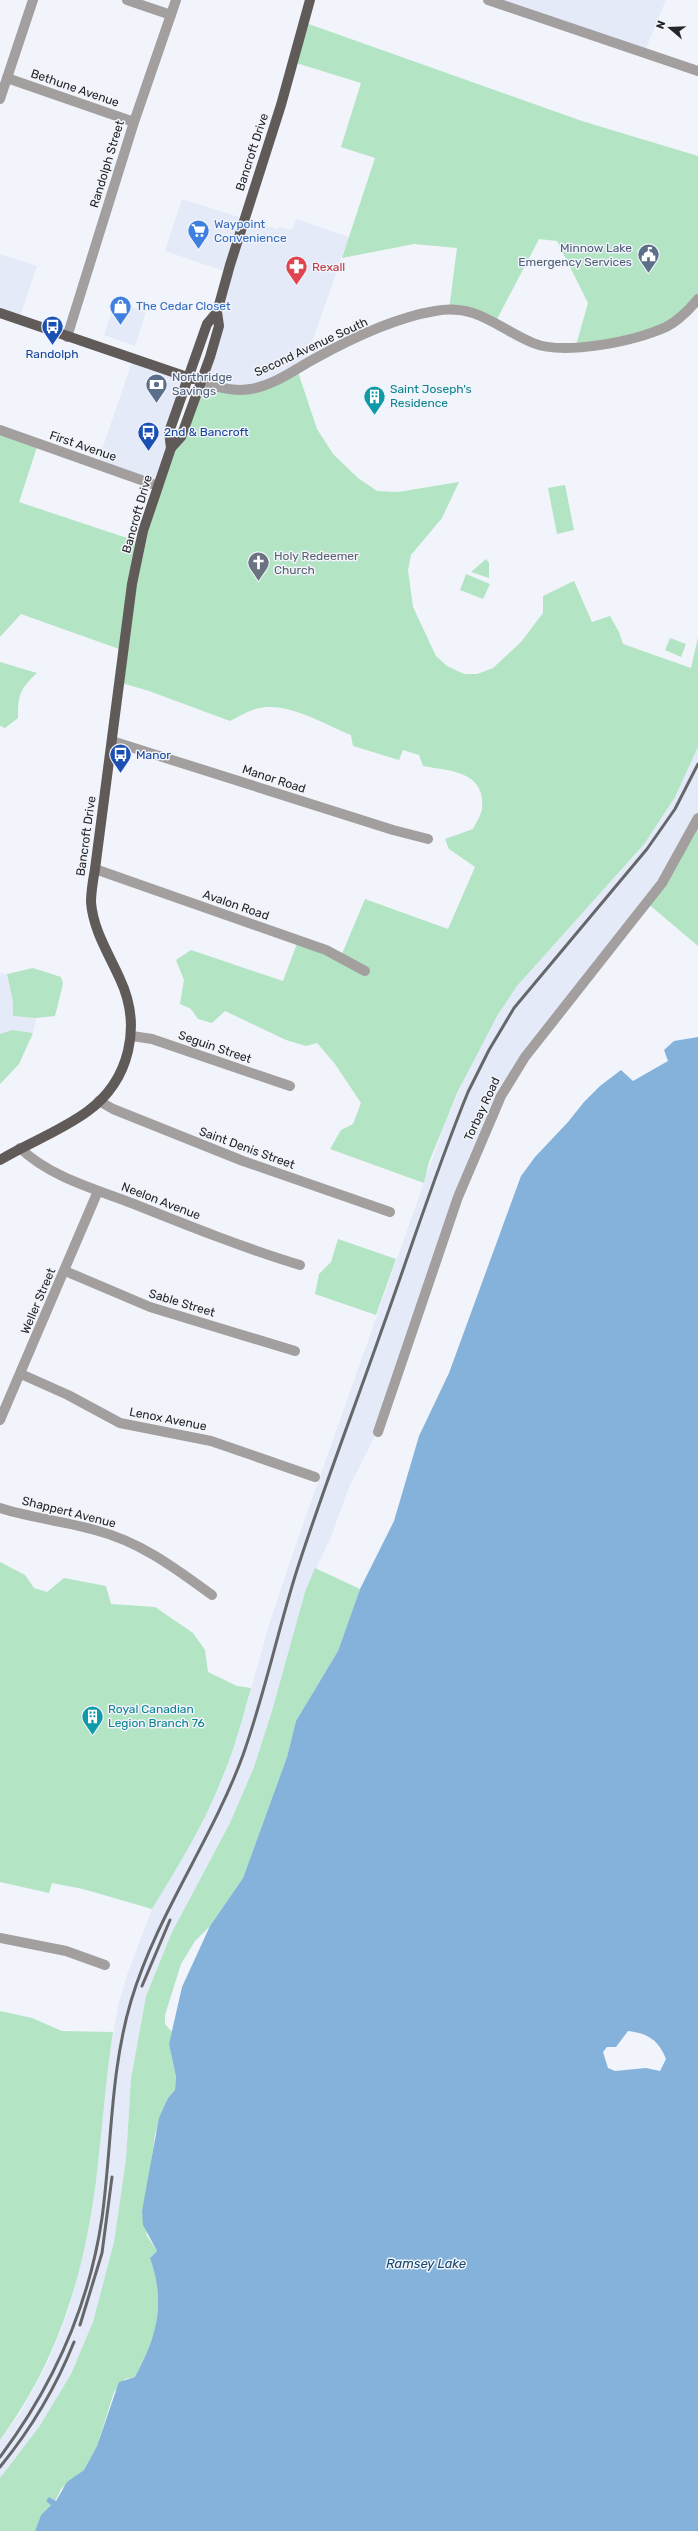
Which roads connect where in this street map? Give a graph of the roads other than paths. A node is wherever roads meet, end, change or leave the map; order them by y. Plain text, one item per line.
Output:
1 (33, 0) edge
2 (127, 0) edge
3 (176, 0) edge
4 (310, 0) edge
5 (488, 0) edge
6 (503, 2) edge
7 (171, 15) junction
8 (698, 71) edge
9 (7, 78) junction
10 (0, 100) edge
11 (134, 122) junction
12 (698, 300) edge
13 (217, 312) junction
14 (0, 313) edge
15 (67, 336) junction
16 (188, 377) junction
17 (201, 382) junction
18 (0, 430) edge
19 (171, 448) junction
20 (158, 486) junction
21 (112, 741) junction
22 (698, 818) edge
23 (428, 839) dead end
24 (95, 869) junction
25 (365, 971) dead end
26 (132, 1036) junction
27 (290, 1086) dead end
28 (99, 1101) junction
29 (20, 1148) junction
30 (0, 1160) edge
31 (98, 1191) junction
32 (390, 1212) dead end
33 (300, 1265) dead end
34 (65, 1271) junction
35 (295, 1351) dead end
36 (21, 1374) junction
37 (0, 1420) edge
38 (378, 1432) dead end
39 (315, 1477) dead end
40 (0, 1508) edge
41 (212, 1595) dead end
42 (0, 1938) edge
43 (105, 1965) dead end

1 - 9 street
2 - 7 street
3 - 7 street, Randolph Street
4 - 13 main road, Bancroft Drive
5 - 6 street
6 - 8 street
7 - 11 street, Randolph Street
9 - 10 street
9 - 11 street, Bethune Avenue
11 - 15 street, Randolph Street
12 - 17 street, Second Avenue South
13 - 16 main road, Bancroft Drive
13 - 17 main road, Bancroft Drive
14 - 15 main road
15 - 16 main road
16 - 17 main road
16 - 19 main road, Bancroft Drive
17 - 19 main road, Bancroft Drive
18 - 20 street, First Avenue
19 - 20 main road, Bancroft Drive
20 - 21 main road, Bancroft Drive
21 - 23 street, Manor Road
21 - 24 main road, Bancroft Drive
22 - 38 street, Torbay Road
24 - 25 street, Avalon Road
24 - 26 main road, Bancroft Drive
26 - 27 street, Seguin Street
26 - 28 main road, Bancroft Drive
28 - 29 main road, Bancroft Drive
28 - 32 street, Saint Denis Street
29 - 30 main road, Bancroft Drive
29 - 31 street, Neelon Avenue
31 - 33 street, Neelon Avenue
31 - 34 street, Weller Street
34 - 35 street, Sable Street
34 - 36 street, Weller Street
36 - 37 street, Weller Street
36 - 39 street, Lenox Avenue
40 - 41 street, Shappert Avenue
42 - 43 street

